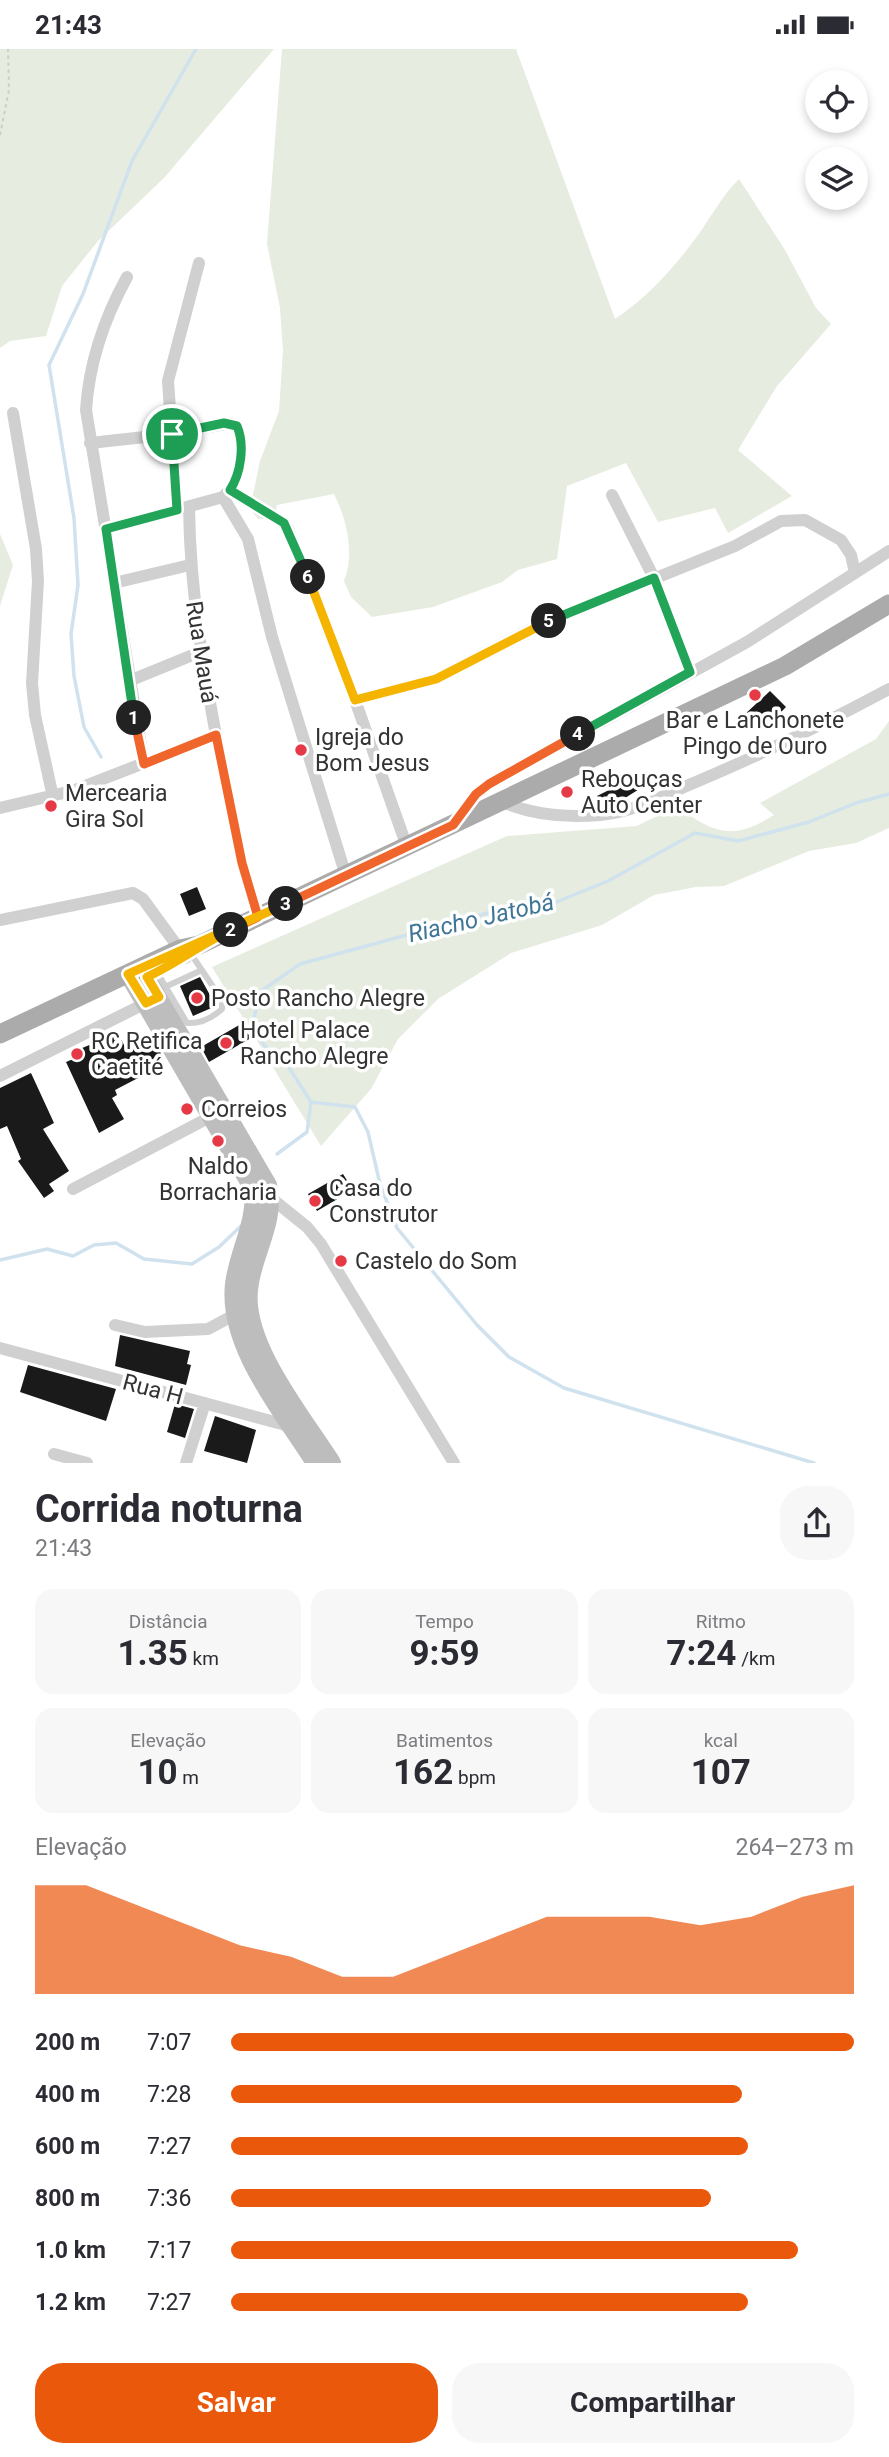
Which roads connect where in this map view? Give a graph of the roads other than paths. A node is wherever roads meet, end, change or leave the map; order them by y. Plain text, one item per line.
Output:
1 (199, 263) dead end
2 (127, 277) dead end
3 (13, 413) dead end
4 (172, 434) junction
5 (90, 443) junction
6 (227, 494) junction
7 (612, 495) dead end
8 (183, 508) junction
9 (106, 529) junction
10 (889, 551) edge
11 (190, 565) junction
12 (855, 573) junction
13 (654, 578) junction
14 (114, 583) junction
15 (889, 604) edge
16 (200, 652) junction
17 (690, 672) junction
18 (129, 681) junction
19 (889, 688) edge
20 (355, 700) junction
21 (216, 735) junction
22 (144, 764) junction
23 (53, 797) junction
24 (500, 801) junction
25 (0, 808) edge
26 (453, 825) junction
27 (407, 847) junction
28 (346, 876) junction
29 (258, 917) junction
30 (0, 920) edge
31 (192, 955) junction
32 (147, 983) junction
33 (0, 1034) edge
34 (0, 1046) edge
35 (0, 1076) edge
36 (210, 1104) junction
37 (73, 1189) dead end
38 (253, 1189) junction
39 (271, 1198) junction
40 (234, 1315) junction
41 (115, 1325) dead end
42 (0, 1348) edge
43 (205, 1403) junction
44 (299, 1424) junction
45 (54, 1454) dead end
46 (87, 1463) edge
47 (186, 1463) edge
48 (314, 1463) edge
49 (332, 1463) edge
50 (454, 1463) edge

1 - 4 street, Rua Mauá
2 - 5 street
3 - 23 street
4 - 5 street
4 - 6 street
4 - 8 street, Rua Mauá
5 - 9 street
6 - 8 street
6 - 20 street
6 - 28 street
7 - 13 street
8 - 9 street
8 - 11 street, Rua Mauá
9 - 14 street
10 - 12 street
11 - 14 street
11 - 16 street, Rua Mauá
12 - 13 street
12 - 17 street
13 - 17 street
13 - 20 street
14 - 18 street
15 - 24 main road
16 - 18 street
16 - 21 street, Rua Mauá
17 - 26 street
18 - 22 street
19 - 24 street
20 - 27 street
21 - 22 street
21 - 29 street, Rua Mauá
22 - 23 street
23 - 25 street
24 - 26 main road
26 - 27 main road
27 - 28 main road
28 - 29 main road
29 - 31 main road
30 - 31 street
31 - 32 main road
31 - 32 lane
32 - 33 main road
32 - 34 main road
32 - 35 street
32 - 36 street
36 - 37 street
36 - 38 street
36 - 39 street
38 - 39 lane
38 - 40 street
39 - 44 street
39 - 50 street
40 - 41 street
40 - 44 street
42 - 43 street, Rua H
43 - 44 street, Rua H
43 - 47 street
44 - 48 street
44 - 49 street
45 - 46 street

